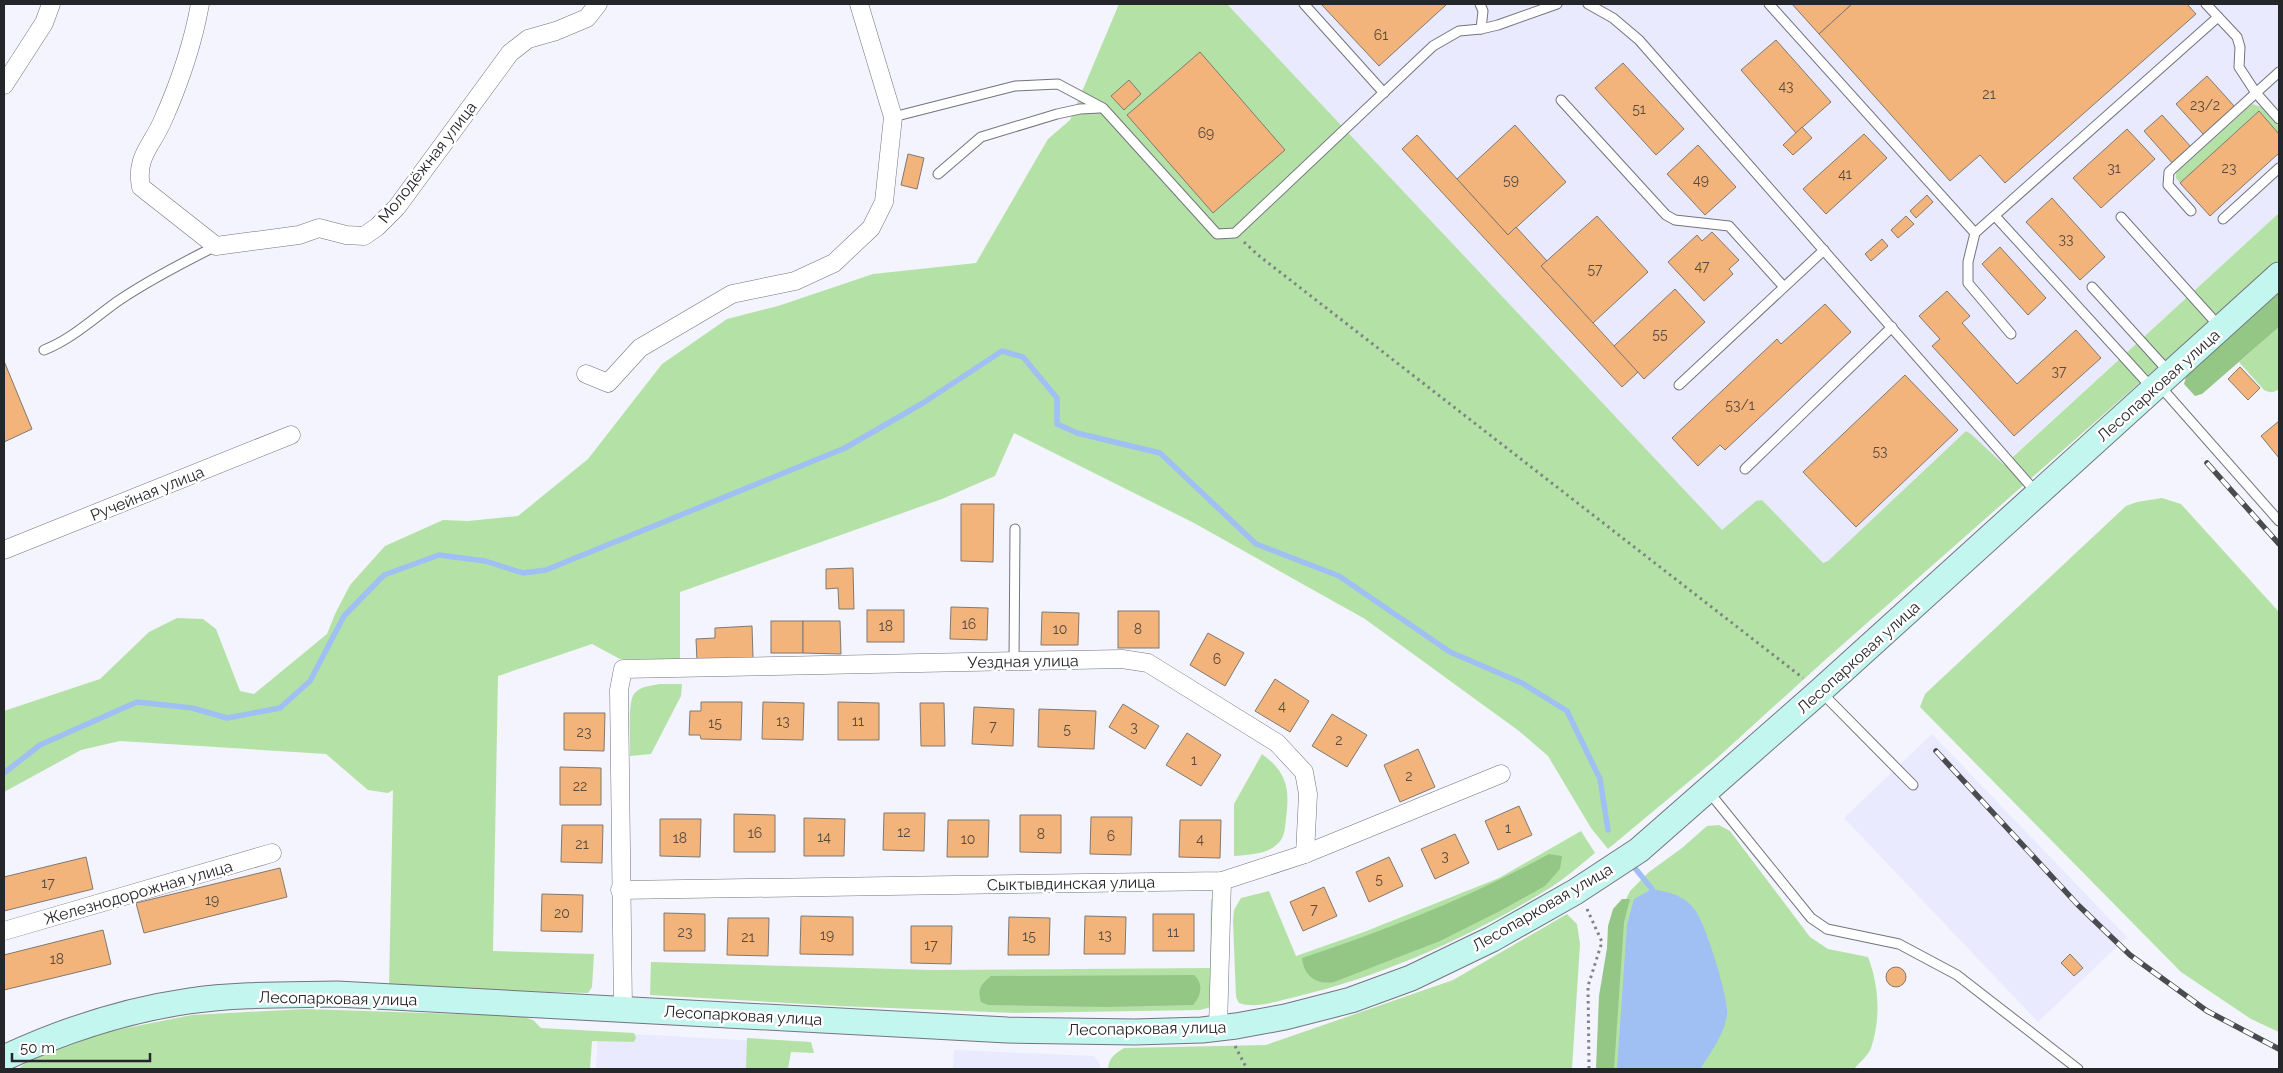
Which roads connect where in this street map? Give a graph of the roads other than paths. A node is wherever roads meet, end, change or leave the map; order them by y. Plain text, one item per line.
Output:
1 (51, 4) edge
2 (200, 4) edge
3 (598, 4) edge
4 (859, 4) edge
5 (1304, 4) edge
6 (1480, 4) edge
7 (1557, 4) edge
8 (1588, 4) edge
9 (1770, 4) edge
10 (2206, 4) edge
11 (2218, 17) junction
12 (1481, 29) junction
13 (2279, 72) edge
14 (4, 85) edge
15 (1384, 93) junction
16 (2256, 93) junction
17 (1561, 100) dead end
18 (1103, 108) junction
19 (893, 118) junction
20 (2279, 119) edge
21 (2279, 168) edge
22 (938, 174) dead end
23 (2191, 211) dead end
24 (1995, 216) junction
25 (2121, 217) dead end
26 (2223, 219) dead end
27 (1975, 233) junction
28 (216, 246) junction
29 (1824, 250) junction
30 (2279, 275) edge
31 (1784, 287) junction
32 (2092, 287) dead end
33 (1892, 327) junction
34 (2221, 328) junction
35 (2011, 334) dead end
36 (44, 350) dead end
37 (586, 374) dead end
38 (2161, 383) junction
39 (1679, 385) dead end
40 (291, 436) dead end
41 (1745, 469) dead end
42 (2038, 494) junction
43 (2279, 521) edge
44 (1016, 529) dead end
45 (4, 550) edge
46 (1014, 661) junction
47 (1820, 691) junction
48 (1501, 774) dead end
49 (1913, 785) dead end
50 (1708, 791) junction
51 (272, 853) dead end
52 (1305, 854) junction
53 (1222, 881) junction
54 (620, 890) junction
55 (4, 931) edge
56 (623, 1009) junction
57 (1226, 1036) junction
58 (4, 1058) edge
59 (2078, 1069) edge

1 - 14 street
2 - 28 street
3 - 28 street, Молодёжная улица
4 - 19 street
5 - 15 lane
6 - 12 lane
7 - 12 lane
8 - 29 lane
9 - 27 lane
10 - 11 lane
11 - 16 lane
11 - 24 lane
12 - 15 lane
13 - 16 lane
15 - 18 lane
16 - 20 lane
16 - 23 lane
17 - 31 lane
18 - 19 lane
18 - 22 lane
19 - 37 street
21 - 26 lane
24 - 27 lane
24 - 38 lane
25 - 34 lane
27 - 35 lane
28 - 36 lane
29 - 31 lane
29 - 33 lane
30 - 34 street, Лесопарковая улица
31 - 39 lane
32 - 38 lane
33 - 41 lane
33 - 42 lane
34 - 38 street, Лесопарковая улица
38 - 42 street, Лесопарковая улица
38 - 43 lane
40 - 45 street, Ручейная улица
42 - 47 street, Лесопарковая улица
44 - 46 lane
46 - 52 street, Уездная улица
46 - 54 street, Уездная улица
47 - 49 lane
47 - 50 street, Лесопарковая улица
48 - 52 street, Сыктывдинская улица
50 - 57 street, Лесопарковая улица
50 - 59 lane
51 - 55 street, Железнодорожная улица
52 - 53 street, Сыктывдинская улица
53 - 54 street, Сыктывдинская улица
53 - 57 street
54 - 56 street
56 - 57 street, Лесопарковая улица
56 - 58 street, Лесопарковая улица

